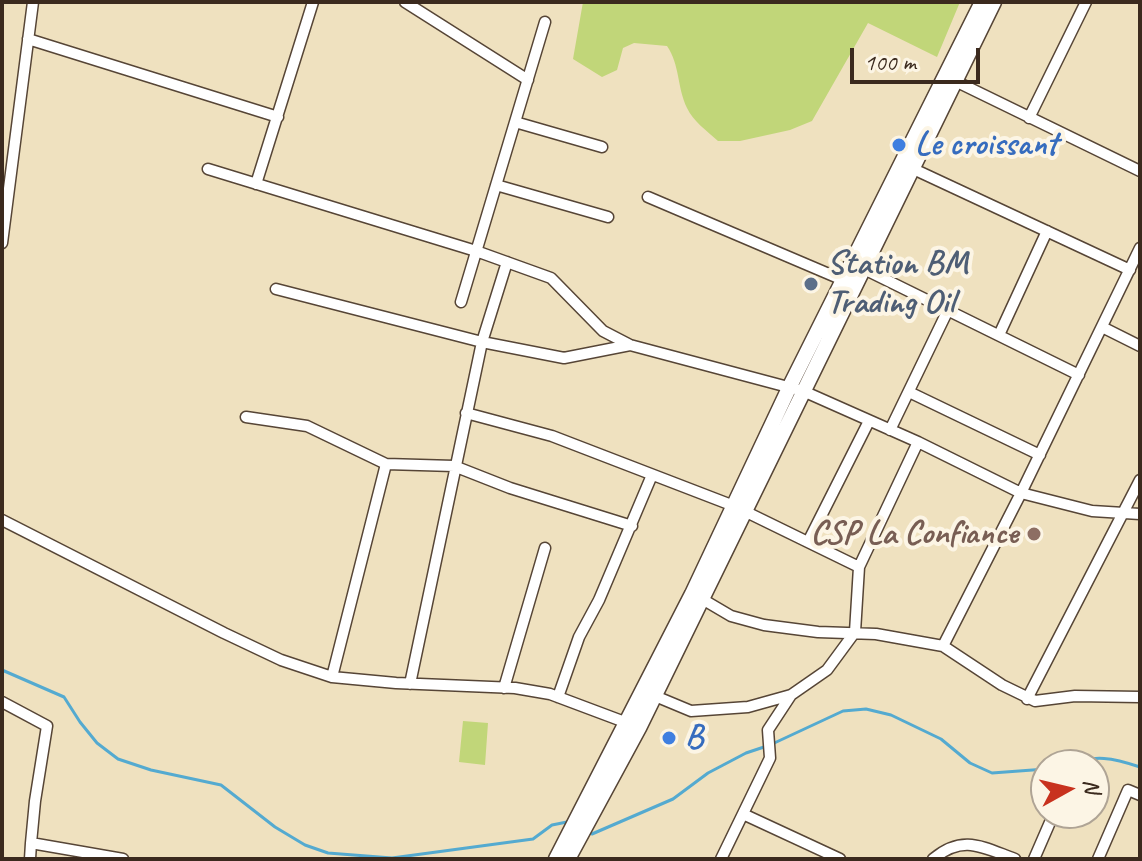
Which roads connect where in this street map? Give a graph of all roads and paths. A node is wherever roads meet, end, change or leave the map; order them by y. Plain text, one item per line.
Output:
1 (33, 2) edge
2 (313, 2) edge
3 (405, 2) edge
4 (982, 2) edge
5 (994, 2) edge
6 (1086, 2) edge
7 (545, 22) dead end
8 (28, 39) junction
9 (951, 79) junction
10 (528, 80) junction
11 (278, 117) junction
12 (1029, 118) junction
13 (515, 122) junction
14 (602, 147) dead end
15 (906, 166) junction
16 (208, 169) dead end
17 (1140, 171) edge
18 (256, 184) junction
19 (496, 185) junction
20 (648, 197) dead end
21 (608, 217) dead end
22 (1047, 231) junction
23 (2, 243) edge
24 (1140, 248) edge
25 (476, 251) junction
26 (507, 262) junction
27 (864, 269) junction
28 (1130, 270) junction
29 (843, 280) junction
30 (276, 289) dead end
31 (461, 302) dead end
32 (948, 310) junction
33 (1102, 327) junction
34 (999, 335) junction
35 (482, 342) junction
36 (630, 345) junction
37 (1140, 346) edge
38 (1079, 375) junction
39 (796, 388) junction
40 (909, 392) junction
41 (466, 413) junction
42 (246, 417) dead end
43 (869, 421) junction
44 (890, 430) junction
45 (918, 442) junction
46 (1040, 455) junction
47 (386, 464) junction
48 (454, 466) junction
49 (652, 475) junction
50 (1140, 480) edge
51 (1021, 493) junction
52 (739, 509) junction
53 (1125, 512) junction
54 (1140, 514) edge
55 (2, 520) edge
56 (632, 526) junction
57 (808, 542) junction
58 (545, 548) dead end
59 (859, 567) junction
60 (697, 596) junction
61 (855, 632) junction
62 (943, 646) junction
63 (332, 677) junction
64 (410, 684) junction
65 (504, 688) junction
66 (791, 695) junction
67 (655, 696) junction
68 (558, 697) junction
69 (1140, 697) edge
70 (1027, 699) junction
71 (2, 702) edge
72 (633, 725) junction
73 (1140, 795) edge
74 (743, 814) junction
75 (1047, 829) edge
76 (31, 843) junction
77 (98, 856) edge
78 (30, 859) edge
79 (123, 859) edge
80 (556, 859) edge
81 (568, 859) edge
82 (721, 859) edge
83 (840, 859) edge
84 (933, 859) edge
85 (1015, 859) edge
86 (1034, 859) edge
87 (1098, 859) edge

1 - 8 street
2 - 11 street
3 - 10 street
4 - 9 main road
5 - 9 main road
6 - 12 street
7 - 10 street
8 - 11 street
8 - 23 street
9 - 12 street
9 - 15 main road
10 - 13 street
11 - 18 street
12 - 17 street
13 - 14 street
13 - 19 street
15 - 22 street
15 - 27 main road
15 - 29 main road
16 - 18 street
18 - 25 street
19 - 21 street
19 - 25 street
20 - 29 street
22 - 28 street
22 - 34 street
24 - 28 street
25 - 26 street
25 - 31 street
26 - 35 street
26 - 36 street
27 - 32 street
27 - 39 main road
28 - 33 street
29 - 39 main road
30 - 35 street
32 - 34 street
32 - 40 street
33 - 37 street
33 - 38 street
34 - 38 street
35 - 36 street
35 - 41 street
36 - 39 street
38 - 46 street
39 - 43 street
39 - 52 main road
40 - 44 street
40 - 46 street
41 - 48 street
41 - 49 street
42 - 47 street
43 - 44 street
43 - 57 street
44 - 45 street
45 - 51 street
45 - 59 street
46 - 51 street
47 - 48 street
47 - 63 street
48 - 56 street
48 - 64 street
49 - 52 street
49 - 56 street
50 - 53 street
51 - 53 street
51 - 62 street
52 - 57 street
52 - 60 main road
53 - 54 street
53 - 70 street
55 - 63 street
56 - 68 street
57 - 59 street
58 - 65 street
59 - 61 street
60 - 61 street
60 - 67 main road
60 - 72 main road
61 - 62 street
61 - 66 street
62 - 70 street
63 - 64 street
64 - 65 street
65 - 68 street
66 - 67 street
66 - 74 street
67 - 72 main road
68 - 72 street
69 - 70 street
71 - 76 street
72 - 80 main road
72 - 81 main road
73 - 87 street
74 - 82 street
74 - 83 street
75 - 86 street
76 - 77 street
76 - 78 street
77 - 79 street
84 - 85 street

